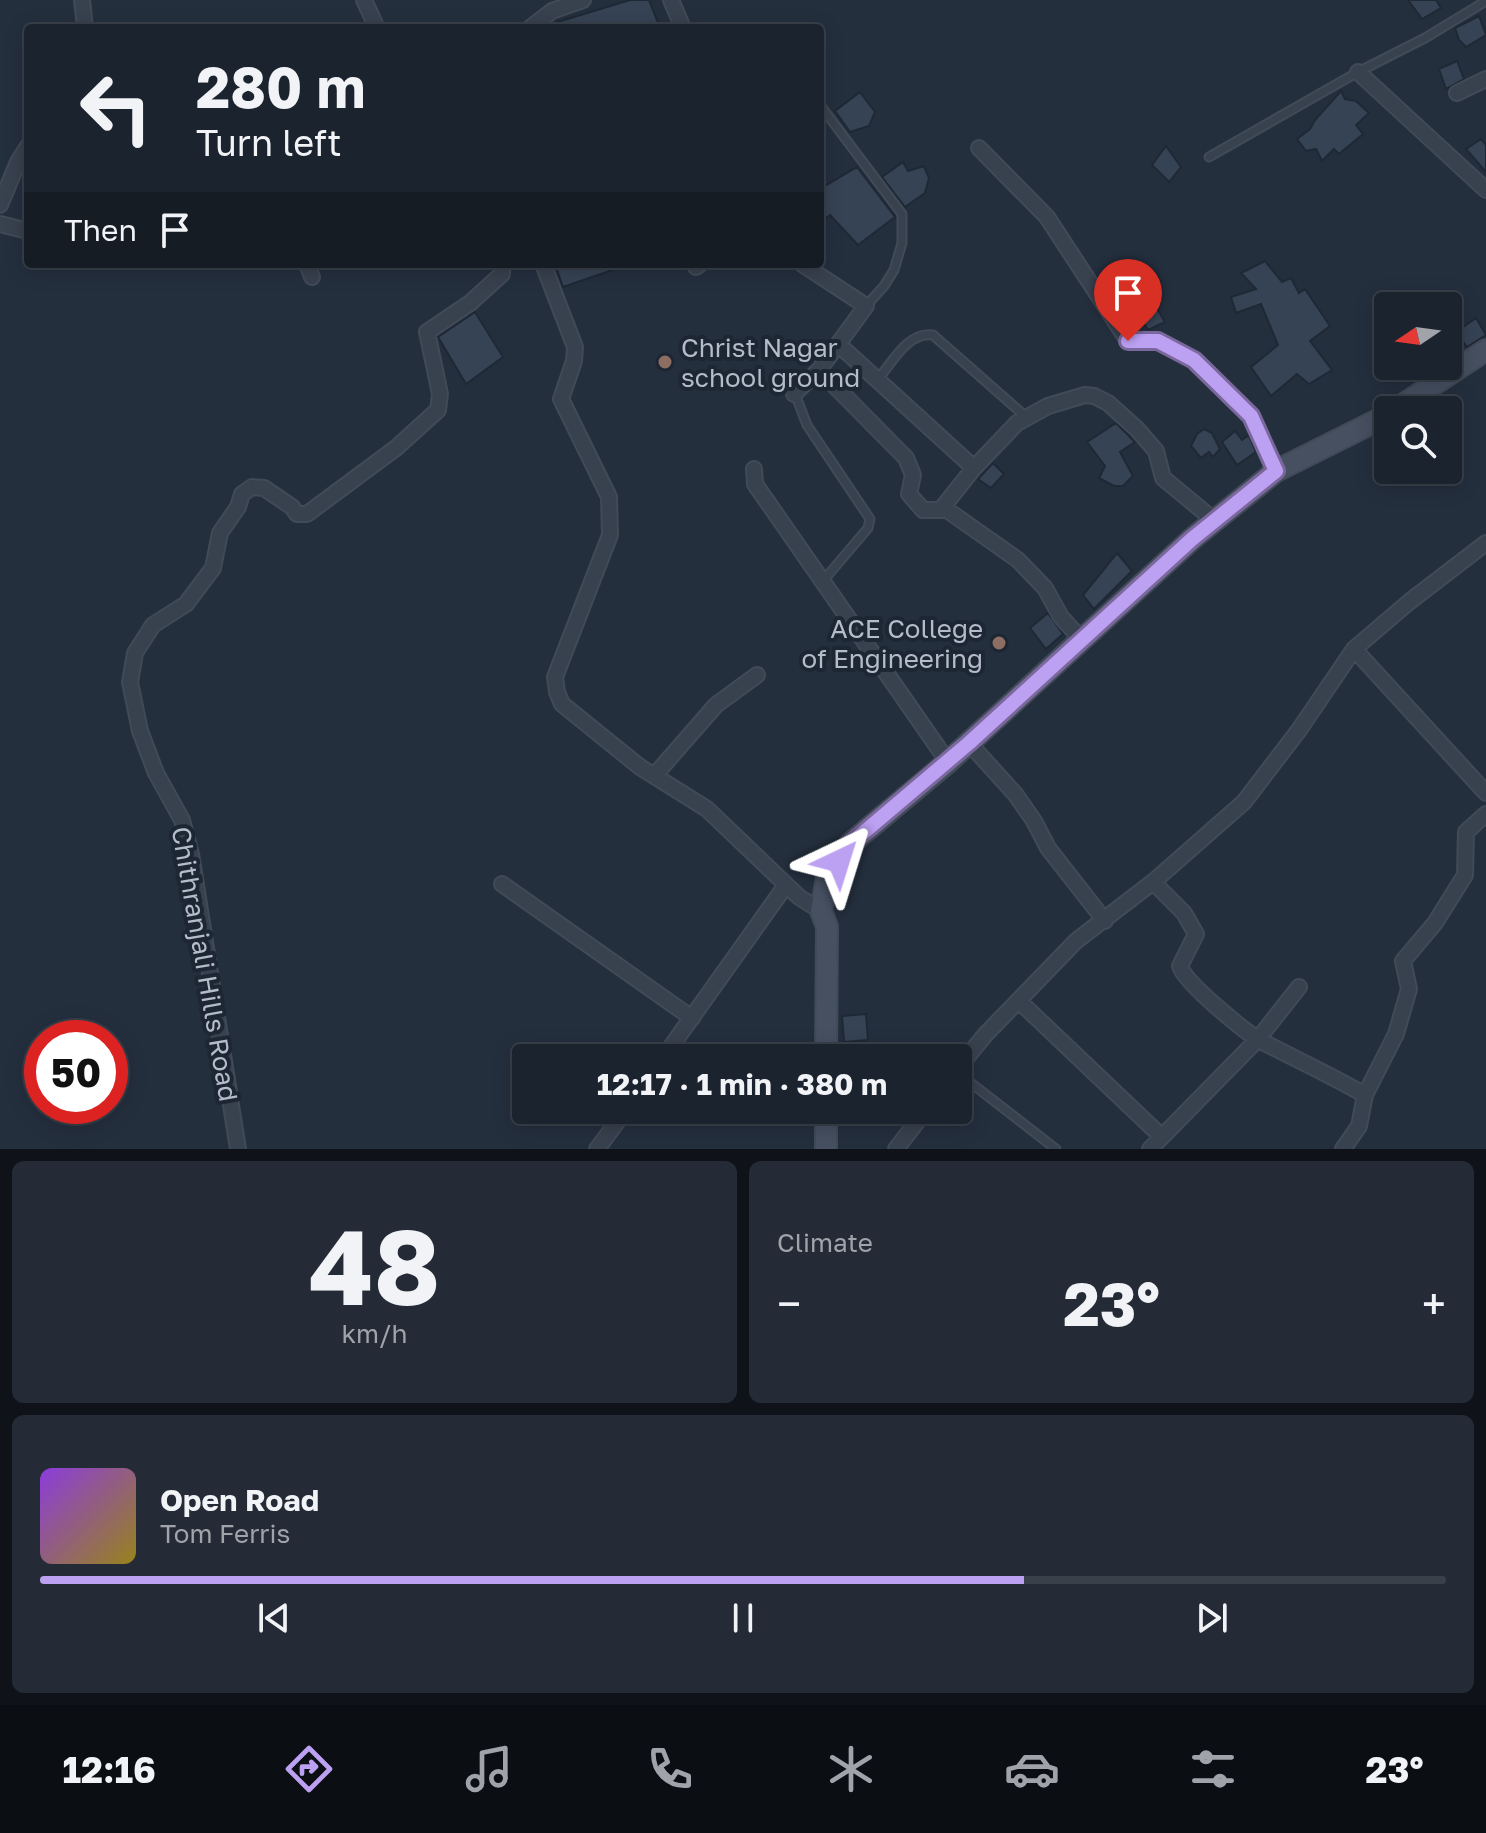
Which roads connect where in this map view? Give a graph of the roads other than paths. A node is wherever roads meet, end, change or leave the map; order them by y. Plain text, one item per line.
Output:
1 (82, 0) edge
2 (364, 0) edge
3 (583, 0) edge
4 (671, 0) edge
5 (1486, 1) edge
6 (550, 5) edge
7 (85, 24) edge
8 (375, 24) edge
9 (533, 24) edge
10 (681, 24) edge
11 (1358, 72) junction
12 (1486, 79) edge
13 (1457, 93) dead end
14 (824, 110) edge
15 (979, 148) dead end
16 (24, 152) edge
17 (1209, 157) dead end
18 (1486, 190) edge
19 (0, 205) edge
20 (0, 224) edge
21 (24, 230) edge
22 (502, 268) edge
23 (545, 268) edge
24 (808, 268) edge
25 (866, 306) junction
26 (838, 344) junction
27 (1486, 350) edge
28 (819, 370) junction
29 (878, 380) junction
30 (794, 394) joint
31 (1416, 396) edge
32 (1025, 416) junction
33 (1374, 422) edge
34 (974, 468) junction
35 (754, 469) dead end
36 (1276, 471) junction
37 (942, 508) junction
38 (1215, 521) junction
39 (1486, 543) edge
40 (823, 581) junction
41 (1083, 641) junction
42 (1354, 649) junction
43 (757, 675) dead end
44 (969, 743) junction
45 (948, 762) junction
46 (654, 776) junction
47 (1486, 793) edge
48 (1486, 814) edge
49 (1153, 882) junction
50 (502, 884) dead end
51 (786, 885) junction
52 (821, 911) junction
53 (1105, 921) junction
54 (1299, 987) dead end
55 (1019, 1001) junction
56 (692, 1018) junction
57 (1258, 1039) junction
58 (673, 1044) edge
59 (826, 1044) edge
60 (972, 1052) edge
61 (972, 1082) edge
62 (1365, 1095) junction
63 (616, 1124) edge
64 (826, 1124) edge
65 (915, 1124) edge
66 (1162, 1137) junction
67 (238, 1149) edge
68 (597, 1149) edge
69 (826, 1149) edge
70 (896, 1149) edge
71 (1056, 1149) edge
72 (1150, 1149) edge
73 (1343, 1149) edge

1 - 7 street
2 - 8 street
3 - 6 street
4 - 10 street
5 - 11 lane
6 - 9 street
11 - 17 lane
11 - 18 street
12 - 13 street
14 - 25 lane
15 - 36 street
16 - 19 street
20 - 21 street
22 - 67 street, Chithranjali Hills Road
23 - 46 street
24 - 25 street
25 - 26 street
26 - 28 street
26 - 29 street
27 - 31 main road
28 - 30 street
28 - 37 street
29 - 32 lane
29 - 34 street
30 - 40 lane
32 - 34 street
32 - 38 street
33 - 36 main road
34 - 37 street
35 - 40 street
36 - 38 main road
37 - 41 street
38 - 41 main road
39 - 42 street
40 - 45 street
41 - 44 main road
42 - 47 street
42 - 49 street
43 - 46 street
44 - 45 main road
44 - 53 street
45 - 52 main road
46 - 51 street
48 - 62 street
49 - 53 street
49 - 57 street
50 - 56 street
51 - 52 street
51 - 56 street
52 - 59 main road
53 - 55 street
54 - 57 street
55 - 60 street
55 - 66 street
56 - 58 street
57 - 62 street
57 - 66 street
61 - 71 lane
62 - 73 street
63 - 68 street
64 - 69 main road
65 - 70 street
66 - 72 street

